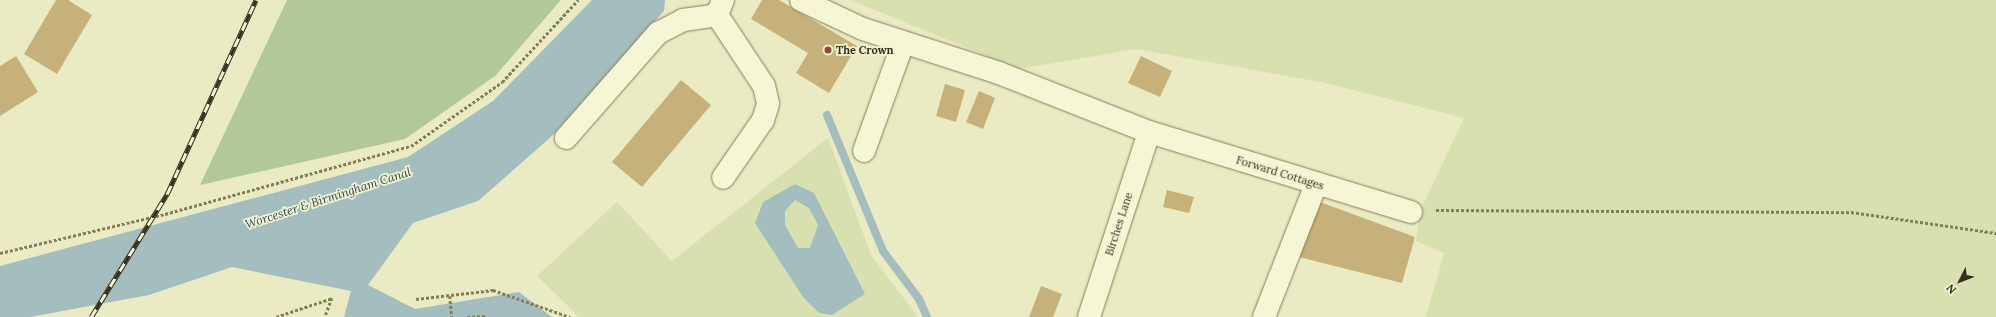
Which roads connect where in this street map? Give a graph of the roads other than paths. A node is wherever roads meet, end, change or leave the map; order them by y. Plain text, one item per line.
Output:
1 (801, 0) edge
2 (720, 8) edge
3 (903, 43) junction
4 (1149, 132) junction
5 (566, 138) dead end
6 (864, 151) dead end
7 (723, 178) dead end
8 (1316, 184) junction
9 (1411, 212) road end
10 (1089, 317) edge
11 (1264, 317) edge

1 - 3 street, Forward Cottages
2 - 5 street
2 - 7 street
3 - 4 street, Forward Cottages
3 - 6 street
4 - 8 street, Forward Cottages
4 - 10 street, Birches Lane
8 - 9 street, Forward Cottages
8 - 11 street

